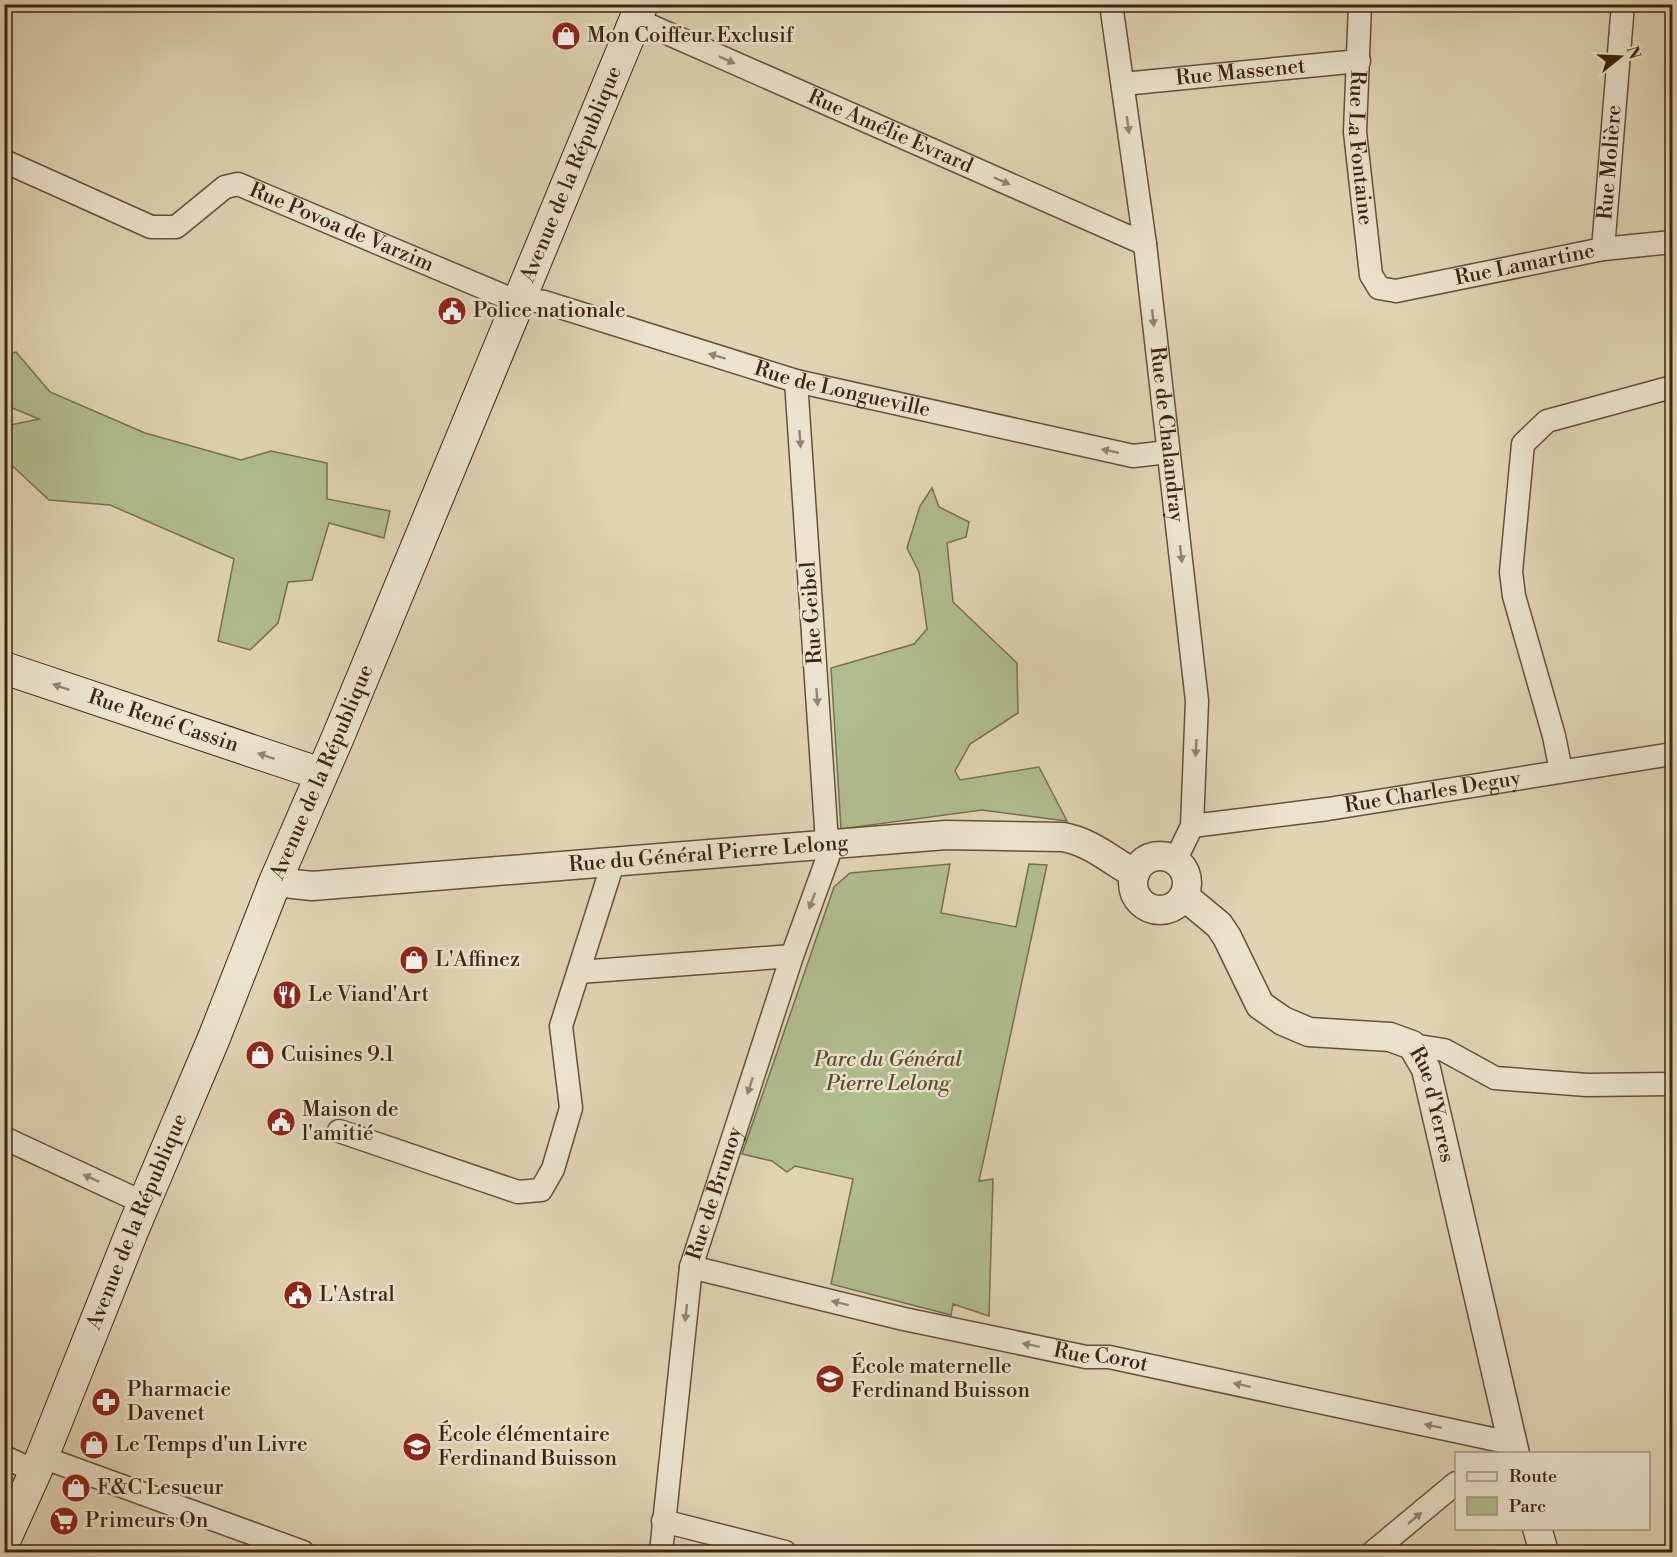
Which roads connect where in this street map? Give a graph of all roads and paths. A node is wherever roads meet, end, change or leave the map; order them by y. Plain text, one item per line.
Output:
1 (1111, 4) edge
2 (1360, 4) edge
3 (1623, 4) edge
4 (639, 12) edge
5 (1359, 61) junction
6 (1123, 84) junction
7 (4, 161) edge
8 (1672, 242) edge
9 (1145, 244) junction
10 (1603, 249) junction
11 (1379, 288) joint
12 (521, 299) junction
13 (796, 381) junction
14 (1672, 387) edge
15 (1168, 452) junction
16 (4, 668) edge
17 (1672, 754) edge
18 (1561, 771) junction
19 (321, 774) junction
20 (1192, 826) junction
21 (828, 846) junction
22 (1175, 861) junction
23 (613, 862) junction
24 (1135, 874) junction
25 (274, 882) junction
26 (1184, 896) junction
27 (792, 956) junction
28 (579, 972) junction
29 (1412, 1045) junction
30 (1672, 1084) edge
31 (339, 1131) dead end
32 (4, 1138) edge
33 (144, 1203) junction
34 (691, 1267) junction
35 (1469, 1443) edge
36 (1512, 1450) edge
37 (4, 1457) edge
38 (38, 1464) junction
39 (1455, 1484) edge
40 (663, 1521) junction
41 (1538, 1530) edge
42 (4, 1542) edge
43 (303, 1552) edge
44 (661, 1552) edge
45 (785, 1552) edge
46 (1373, 1552) edge
47 (1544, 1552) edge

1 - 6 street, Rue de Chalandray
2 - 5 street, Rue La Fontaine
3 - 10 street, Rue Molière
4 -> 9 street, Rue Amélie Evrard
4 - 12 main road, Avenue de la République
5 - 6 street, Rue Massenet
5 - 11 street, Rue La Fontaine
6 -> 9 street, Rue de Chalandray
7 - 12 street, Rue Povoa de Varzim
8 - 10 street, Rue Lamartine
9 -> 15 street, Rue de Chalandray
10 - 11 street, Rue Lamartine
13 -> 12 street, Rue de Longueville
12 - 19 main road, Avenue de la République
15 -> 13 street, Rue de Longueville
13 -> 21 street, Rue Geibel
14 - 18 street
15 -> 20 street, Rue de Chalandray
19 -> 16 main road, Rue René Cassin
17 - 18 street, Rue Charles Deguy
18 - 20 street, Rue Charles Deguy
19 - 25 main road, Avenue de la République
20 - 22 street, Rue de Chalandray
21 - 23 street, Rue du Général Pierre Lelong
21 - 24 street, Rue du Général Pierre Lelong
21 -> 27 street, Rue de Brunoy
22 - 24 street
22 - 26 street
23 - 25 street, Rue du Général Pierre Lelong
23 - 28 street
24 - 26 street
25 - 33 main road, Avenue de la République
26 - 29 street, Rue d'Yerres
27 - 28 street
27 -> 34 street, Rue de Brunoy
28 - 31 street
29 - 30 street
29 - 36 street, Rue d'Yerres
33 -> 32 street
33 - 38 main road, Avenue de la République
35 -> 34 street, Rue Corot
34 -> 40 street, Rue de Brunoy
35 - 36 street, Rue Corot
37 - 38 street
38 - 42 main road, Avenue de la République
38 - 43 street
46 -> 39 street
40 - 44 street, Rue de Brunoy
40 - 45 street
41 - 47 street

